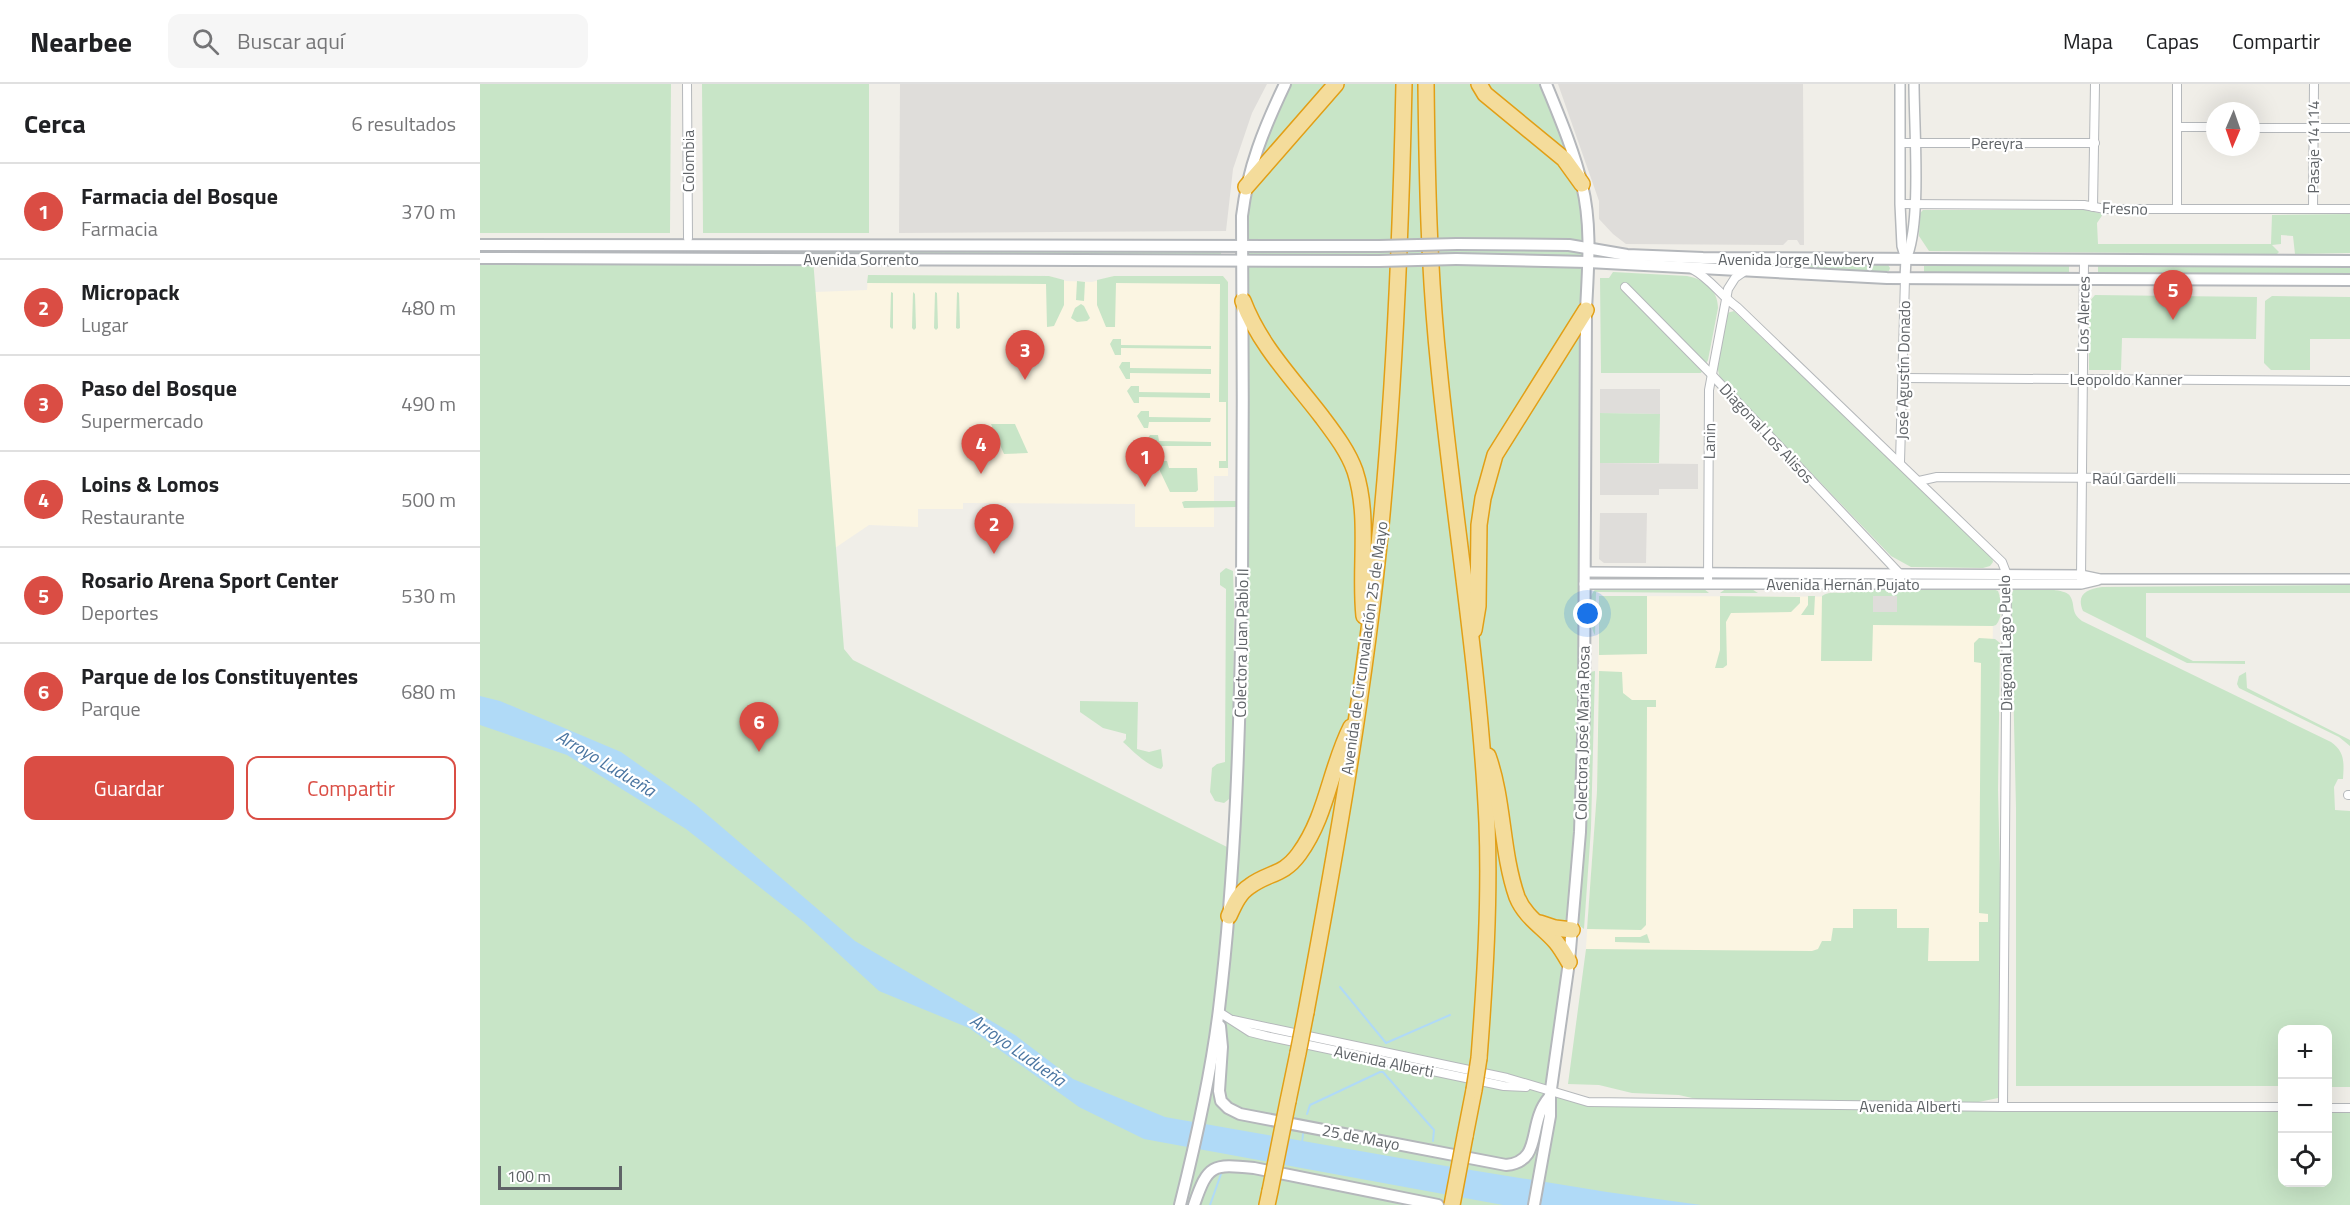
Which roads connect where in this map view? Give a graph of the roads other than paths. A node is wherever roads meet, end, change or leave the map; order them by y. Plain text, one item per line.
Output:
1 (687, 84) edge
2 (1285, 84) edge
3 (1336, 84) edge
4 (1404, 84) edge
5 (1426, 84) edge
6 (1479, 84) edge
7 (1546, 84) edge
8 (1900, 84) edge
9 (1914, 84) edge
10 (2095, 84) edge
11 (2177, 84) edge
12 (2314, 84) edge
13 (2177, 127) junction
14 (2206, 127) edge
15 (2260, 128) edge
16 (2313, 128) junction
17 (2350, 128) edge
18 (1900, 142) junction
19 (1914, 143) junction
20 (2095, 143) junction
21 (1582, 184) junction
22 (1246, 187) junction
23 (1900, 204) junction
24 (1915, 204) junction
25 (2093, 207) junction
26 (2177, 209) junction
27 (2313, 209) junction
28 (2350, 209) edge
29 (688, 238) dead end
30 (480, 245) edge
31 (1243, 245) junction
32 (1588, 247) junction
33 (480, 258) edge
34 (1906, 259) junction
35 (1243, 260) junction
36 (2084, 260) junction
37 (2350, 261) edge
38 (1588, 262) junction
39 (1690, 268) junction
40 (1746, 271) junction
41 (1905, 278) junction
42 (2084, 279) junction
43 (2350, 280) edge
44 (1625, 287) dead end
45 (1726, 299) junction
46 (1243, 301) junction
47 (1586, 310) junction
48 (1711, 374) junction
49 (1903, 378) junction
50 (2083, 379) junction
51 (2350, 381) edge
52 (1900, 462) junction
53 (2082, 478) junction
54 (2350, 479) edge
55 (1919, 481) junction
56 (1708, 573) junction
57 (1900, 574) junction
58 (1584, 578) junction
59 (2007, 579) junction
60 (2350, 579) edge
61 (2081, 580) junction
62 (1708, 584) junction
63 (1900, 584) junction
64 (1367, 643) junction
65 (1472, 648) junction
66 (1357, 717) junction
67 (1481, 737) junction
68 (1229, 916) junction
69 (1530, 918) junction
70 (1572, 930) junction
71 (1569, 962) junction
72 (1218, 1012) junction
73 (1550, 1093) junction
74 (2003, 1107) junction
75 (2278, 1107) edge
76 (2332, 1108) edge
77 (2350, 1108) edge
78 (1268, 1198) edge
79 (1180, 1205) edge
80 (1194, 1205) edge
81 (1438, 1205) edge
82 (1452, 1205) edge
83 (1534, 1205) edge

1 - 29 street, Colombia
2 - 22 main road, Colectora Juan Pablo II
3 - 22 highway
4 - 64 highway, Avenida de Circunvalación 25 de Mayo
5 - 65 highway
6 - 21 highway
7 - 21 main road, Colectora José María Rosa
8 - 18 street
9 - 19 street
10 - 20 street
11 - 13 street
12 - 16 street, Pasaje 14114
13 - 14 street
13 - 26 street
15 - 16 street
16 - 17 street
16 - 27 street, Pasaje 14114
18 - 19 street, Pereyra
18 - 23 street
19 - 20 street, Pereyra
19 - 24 street
20 - 25 street
21 - 32 main road, Colectora José María Rosa
22 - 31 main road, Colectora Juan Pablo II
23 - 24 street, Fresno
23 - 34 street
24 - 25 street, Fresno
24 - 34 street
25 - 26 street, Fresno
26 - 27 street, Fresno
27 - 28 street, Fresno
30 - 31 main road, Avenida Sorrento
31 - 32 main road, Avenida Jorge Newbery, bridge
31 - 35 main road, Colectora Juan Pablo II
32 - 34 main road, Avenida Jorge Newbery
32 - 38 main road, Colectora José María Rosa
33 - 35 main road, Avenida Sorrento
34 - 36 main road, Avenida Jorge Newbery
34 - 41 street
35 - 38 main road, Avenida Jorge Newbery, bridge
35 - 46 main road, Colectora Juan Pablo II
36 - 37 main road, Avenida Jorge Newbery
36 - 42 street, Los Alerces
38 - 39 main road, Avenida Jorge Newbery
38 - 47 main road, Colectora José María Rosa
39 - 40 main road, Avenida Jorge Newbery
39 - 45 street, Diagonal Lago Puelo
40 - 41 main road, Avenida Jorge Newbery
40 - 45 street
41 - 42 main road, Avenida Jorge Newbery
41 - 49 street, José Agustín Donado
42 - 43 main road, Avenida Jorge Newbery
42 - 50 street, Los Alerces
44 - 48 street, Diagonal Los Alisos
45 - 48 street, Lanin
45 - 52 street, Diagonal Lago Puelo
46 - 64 highway
46 - 68 main road, Colectora Juan Pablo II
47 - 58 main road, Colectora José María Rosa
47 - 65 highway
48 - 56 street, Lanin
48 - 57 street, Diagonal Los Alisos
49 - 50 street, Leopoldo Kanner
49 - 52 street, José Agustín Donado
50 - 51 street, Leopoldo Kanner
50 - 53 street, Los Alerces
52 - 55 street, Diagonal Lago Puelo
53 - 54 street, Raúl Gardelli
53 - 55 street, Raúl Gardelli
53 - 61 street, Los Alerces
55 - 59 street, Diagonal Lago Puelo
56 - 57 street, Avenida Hernán Pujato
56 - 58 street, Avenida Hernán Pujato
56 - 62 street, Lanin
57 - 59 street, Avenida Hernán Pujato
57 - 63 street
58 - 62 street, Avenida Hernán Pujato
58 - 70 main road, Colectora José María Rosa
59 - 61 street, Avenida Hernán Pujato
59 - 63 street, Avenida Hernán Pujato
59 - 74 street, Diagonal Lago Puelo
60 - 61 street, Avenida Hernán Pujato
62 - 63 street, Avenida Hernán Pujato
64 - 66 highway, Avenida de Circunvalación 25 de Mayo
65 - 67 highway
66 - 68 highway
66 - 78 highway, Avenida de Circunvalación 25 de Mayo, bridge
67 - 69 highway
67 - 82 highway, bridge
68 - 72 main road, Colectora Juan Pablo II
69 - 70 highway
69 - 71 highway
70 - 71 main road, Colectora José María Rosa
71 - 73 main road, Colectora José María Rosa
72 - 73 street, Avenida Alberti
72 - 73 main road, 25 de Mayo
72 - 79 main road, Colectora Juan Pablo II
73 - 74 street, Avenida Alberti
73 - 83 main road, Colectora José María Rosa
74 - 75 street, Avenida Alberti
76 - 77 street
80 - 81 main road

